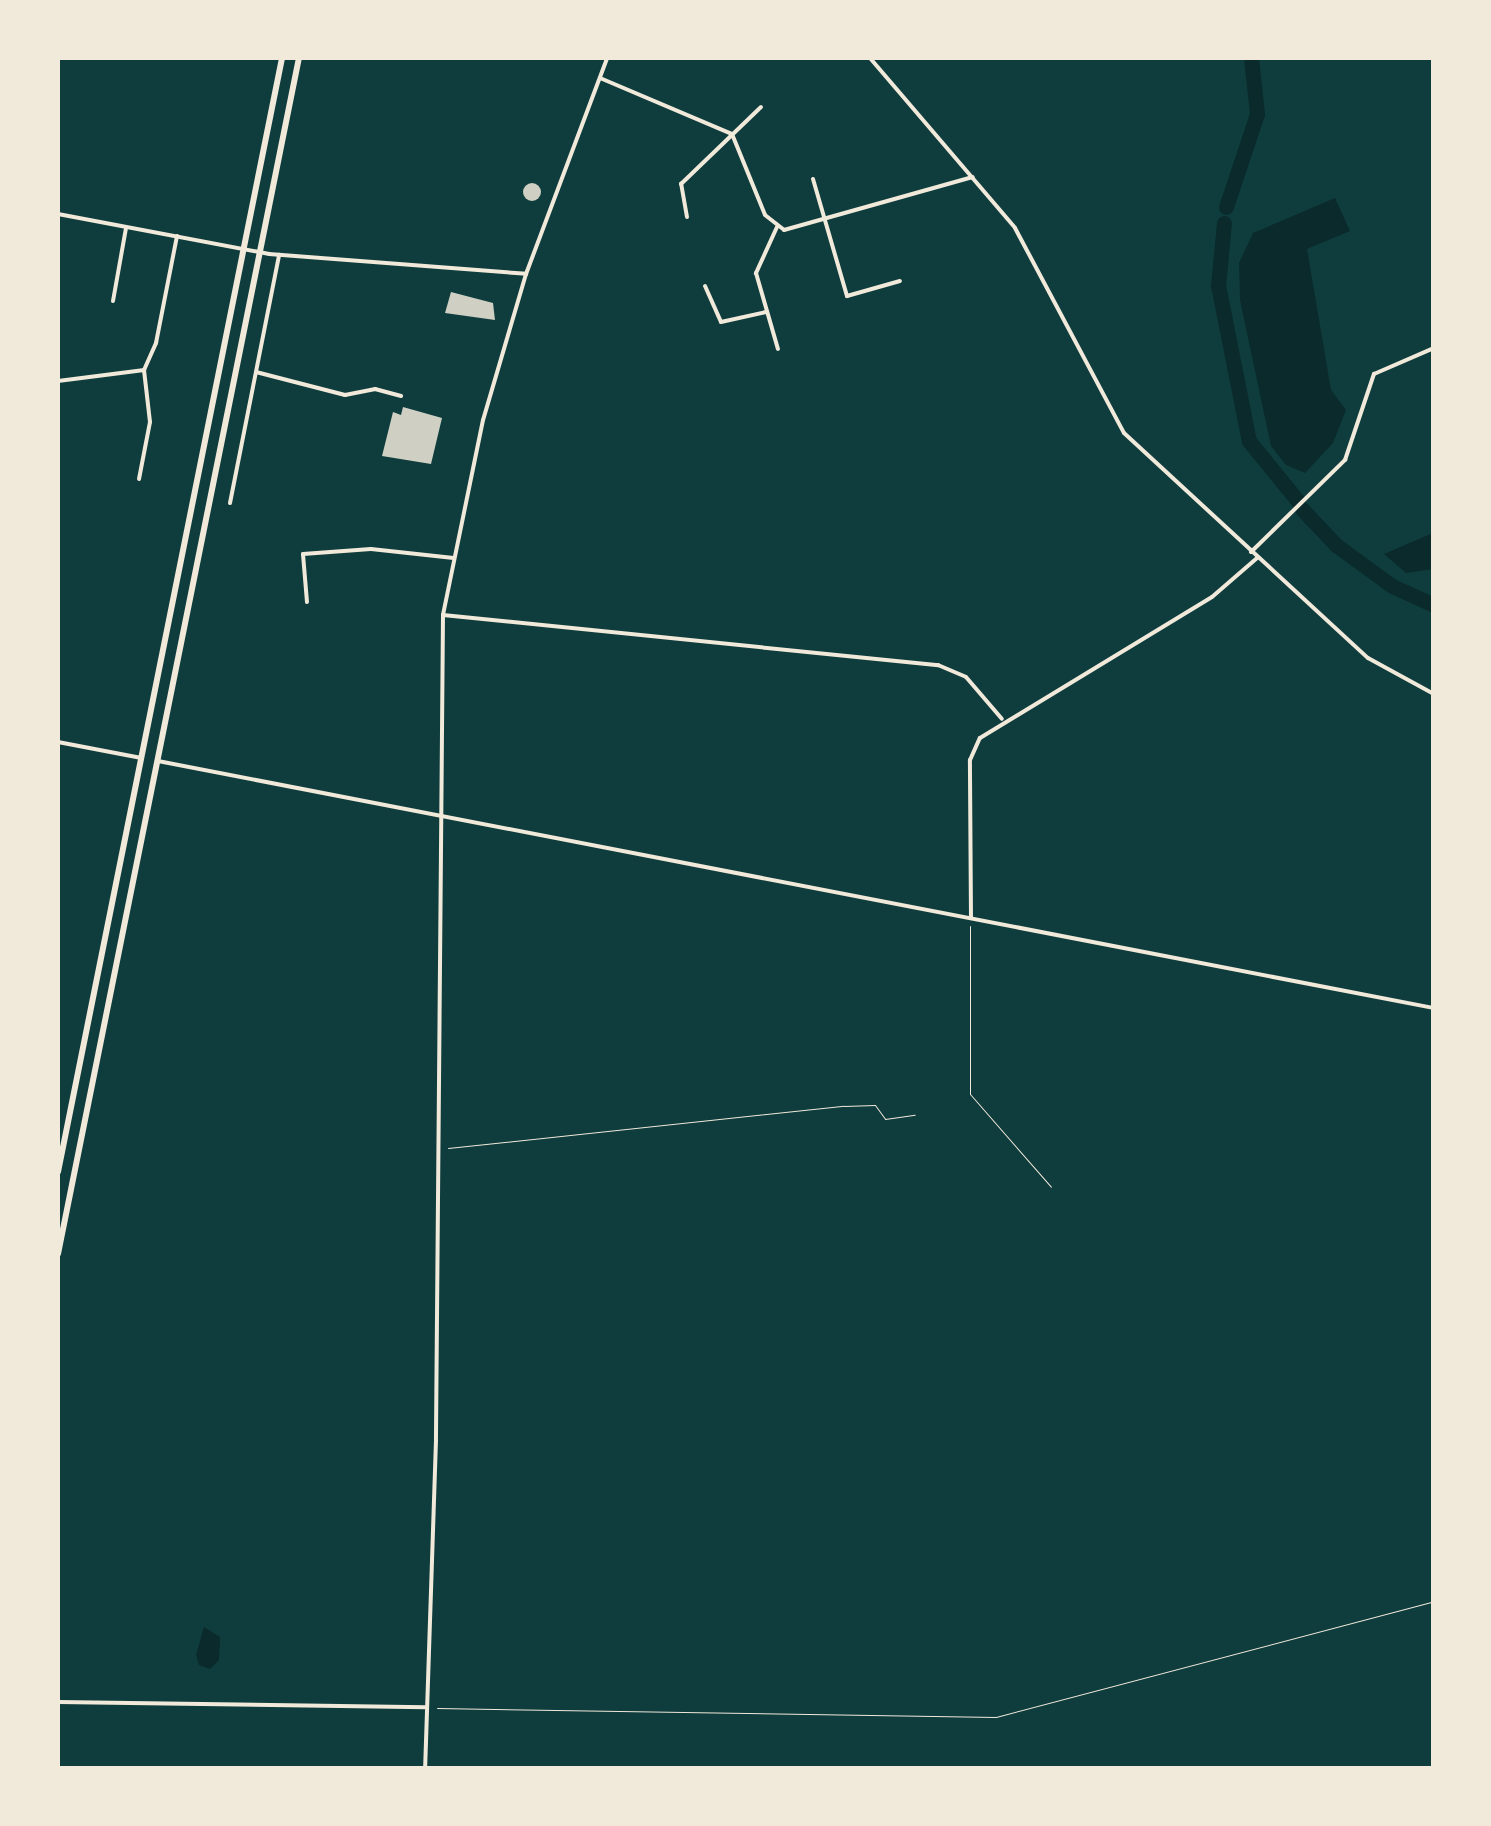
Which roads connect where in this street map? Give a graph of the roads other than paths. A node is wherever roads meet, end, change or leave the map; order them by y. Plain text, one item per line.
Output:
1 (282, 58) edge
2 (299, 58) edge
3 (607, 58) edge
4 (870, 58) edge
5 (600, 78) junction
6 (761, 107) dead end
7 (732, 134) junction
8 (973, 177) junction
9 (813, 179) dead end
10 (58, 214) edge
11 (687, 217) dead end
12 (826, 222) junction
13 (777, 226) junction
14 (126, 228) junction
15 (177, 236) junction
16 (244, 249) junction
17 (260, 253) junction
18 (278, 255) junction
19 (526, 274) junction
20 (900, 281) dead end
21 (705, 286) dead end
22 (113, 301) dead end
23 (766, 312) junction
24 (778, 348) dead end
25 (1434, 348) edge
26 (144, 370) junction
27 (256, 372) junction
28 (58, 382) edge
29 (401, 396) dead end
30 (139, 478) dead end
31 (230, 502) dead end
32 (1250, 552) junction
33 (454, 558) junction
34 (1257, 558) junction
35 (307, 602) dead end
36 (444, 615) junction
37 (1434, 694) edge
38 (1002, 719) junction
39 (58, 742) edge
40 (141, 758) junction
41 (158, 761) junction
42 (443, 816) junction
43 (970, 918) junction
44 (1434, 1008) edge
45 (58, 1172) edge
46 (58, 1254) edge
47 (58, 1702) edge
48 (426, 1708) junction
49 (425, 1768) edge

1 - 16 highway
2 - 17 highway
3 - 5 street
4 - 8 street
5 - 7 street
5 - 19 street
6 - 7 street
7 - 11 street
7 - 13 street
8 - 12 street
8 - 32 street
9 - 12 street
10 - 14 street
12 - 13 street
12 - 20 street
13 - 23 street
14 - 15 street
14 - 22 street
15 - 16 street
15 - 26 street
16 - 17 street
16 - 40 highway
17 - 18 street
17 - 41 highway
18 - 19 street
18 - 27 street
19 - 33 street
21 - 23 street
23 - 24 street
25 - 32 street
26 - 28 street
26 - 30 street
27 - 29 street
27 - 31 street
32 - 34 street
33 - 35 street
33 - 36 street
34 - 37 street
34 - 38 street
36 - 38 street
36 - 42 street
38 - 43 street
39 - 40 street
40 - 45 highway
41 - 42 street
41 - 46 highway
42 - 43 street
42 - 48 street
43 - 44 street
47 - 48 street
48 - 49 street

